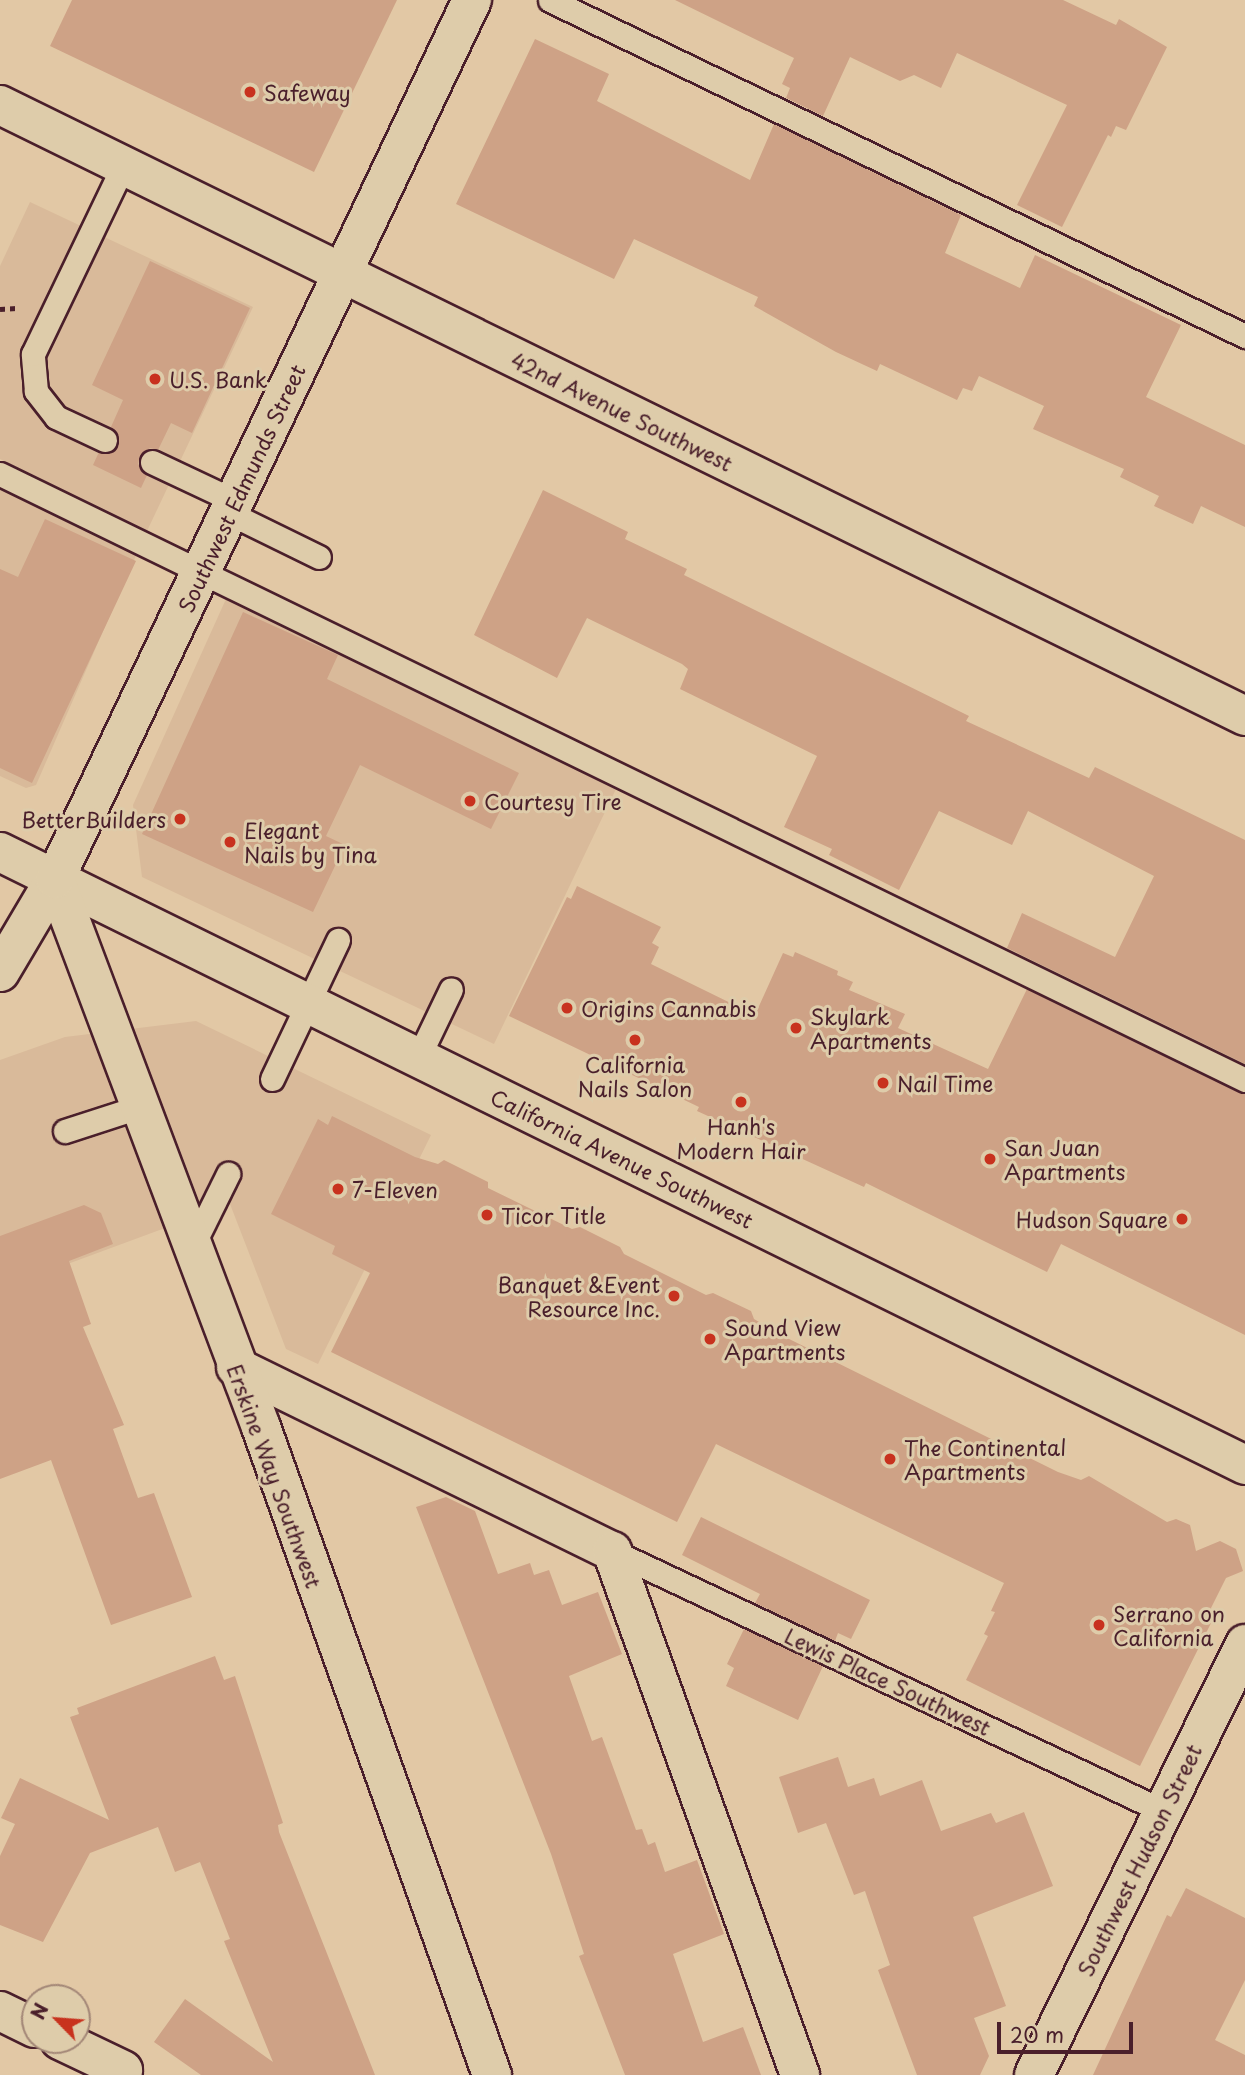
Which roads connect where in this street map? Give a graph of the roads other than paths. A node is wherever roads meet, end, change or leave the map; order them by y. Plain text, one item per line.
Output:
1 (472, 0) edge
2 (550, 0) edge
3 (0, 105) edge
4 (123, 166) junction
5 (343, 274) junction
6 (1245, 335) edge
7 (104, 440) dead end
8 (152, 462) dead end
9 (0, 474) edge
10 (232, 507) junction
11 (319, 557) dead end
12 (200, 573) junction
13 (1245, 716) edge
14 (0, 852) edge
15 (55, 879) junction
16 (338, 940) dead end
17 (0, 972) edge
18 (451, 989) dead end
19 (307, 1003) junction
20 (418, 1058) junction
21 (272, 1079) dead end
22 (1245, 1080) edge
23 (139, 1107) junction
24 (65, 1132) dead end
25 (228, 1174) dead end
26 (191, 1249) junction
27 (236, 1367) junction
28 (1245, 1465) edge
29 (612, 1551) junction
30 (1245, 1644) edge
31 (1163, 1811) junction
32 (0, 2011) edge
33 (21, 2021) edge
34 (87, 2054) edge
35 (124, 2073) edge
36 (492, 2075) edge
37 (800, 2075) edge
38 (1034, 2075) edge

1 - 5 street, Southwest Edmunds Street
2 - 6 lane
3 - 4 street, 42nd Avenue Southwest
4 - 5 street, 42nd Avenue Southwest
4 - 7 lane
5 - 10 street, Southwest Edmunds Street
5 - 13 street, 42nd Avenue Southwest
8 - 10 lane
9 - 12 lane
10 - 11 lane
10 - 12 street, Southwest Edmunds Street
12 - 15 street, Southwest Edmunds Street
12 - 22 lane
14 - 15 street, California Avenue Southwest
15 - 17 street, Southwest Edmunds Street
15 - 19 street, California Avenue Southwest
15 - 23 street, Erskine Way Southwest
16 - 19 lane
18 - 20 lane
19 - 20 street, California Avenue Southwest
19 - 21 lane
20 - 28 street, California Avenue Southwest
23 - 24 lane
23 - 26 street, Erskine Way Southwest
25 - 26 lane
26 - 27 street, Erskine Way Southwest
27 - 29 street, Lewis Place Southwest
27 - 36 street, Erskine Way Southwest
29 - 31 lane, Lewis Place Southwest
29 - 37 street
30 - 31 street, Southwest Hudson Street
31 - 38 street, Southwest Hudson Street
32 - 33 street
34 - 35 street

